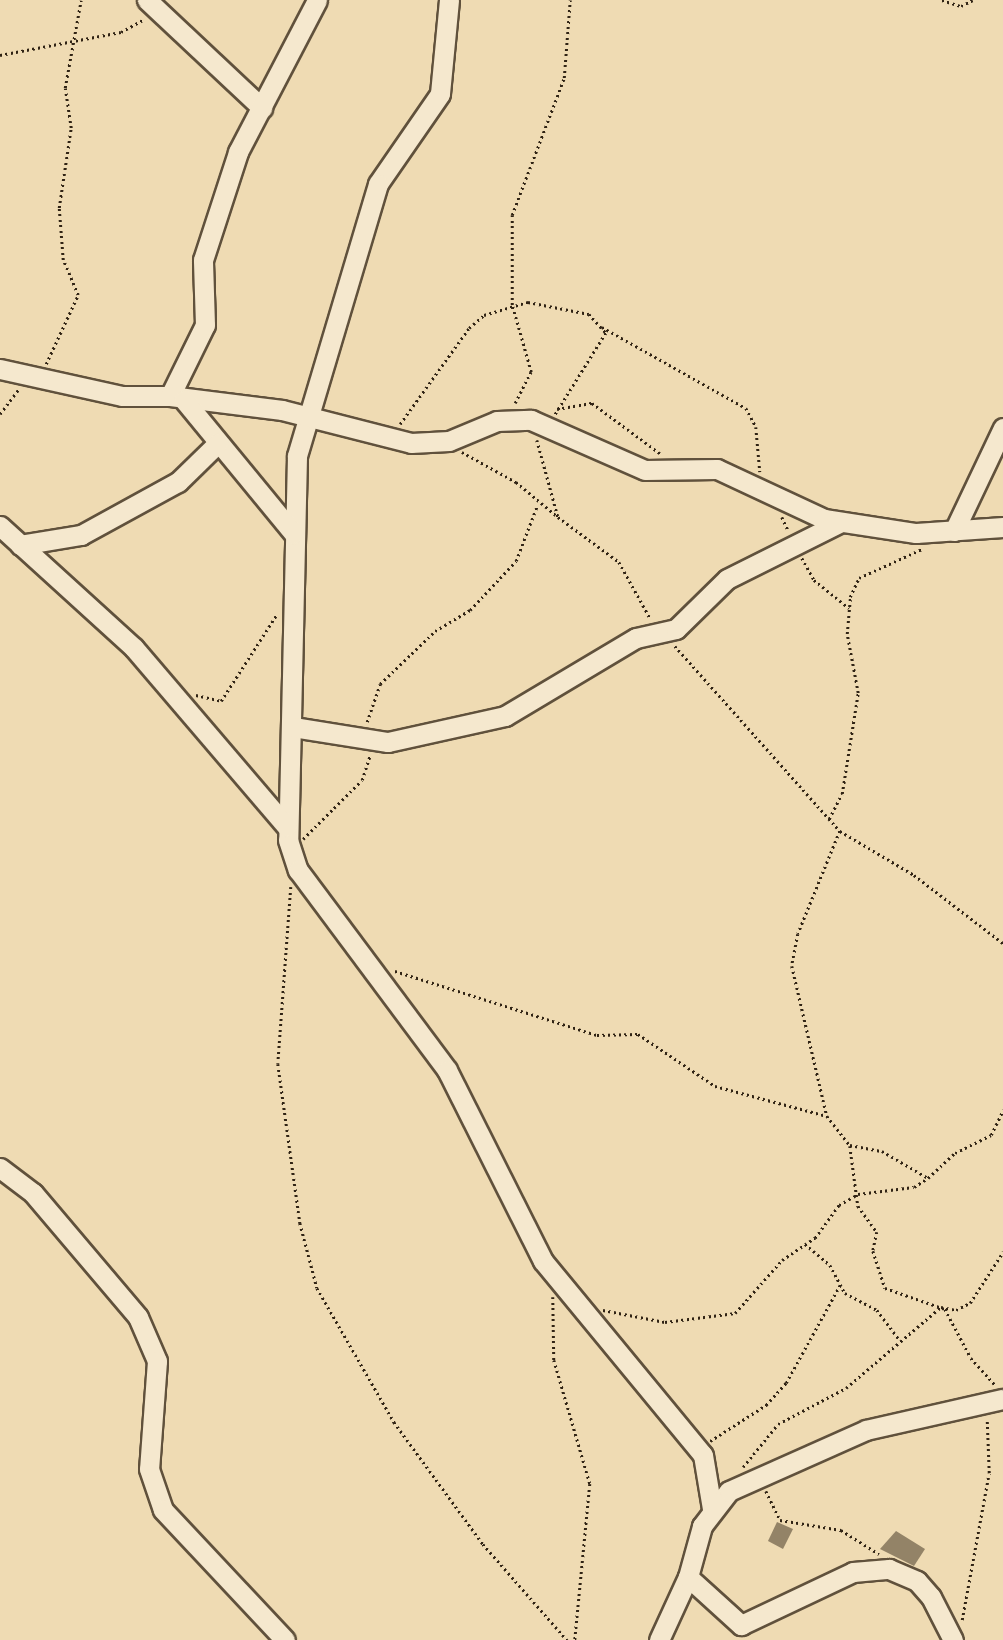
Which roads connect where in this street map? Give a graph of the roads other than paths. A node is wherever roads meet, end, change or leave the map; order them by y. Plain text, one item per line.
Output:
1 (317, 0) edge
2 (449, 0) edge
3 (154, 3) edge
4 (262, 108) junction
5 (0, 369) edge
6 (177, 398) junction
7 (306, 415) junction
8 (1003, 428) edge
9 (218, 443) junction
10 (841, 522) junction
11 (0, 526) edge
12 (1003, 527) edge
13 (950, 531) junction
14 (294, 534) junction
15 (20, 545) junction
16 (293, 727) junction
17 (287, 827) junction
18 (0, 1168) edge
19 (997, 1399) edge
20 (712, 1509) junction
21 (688, 1577) junction
22 (956, 1635) edge
23 (285, 1640) edge
24 (659, 1640) edge

1 - 4 street
2 - 7 street
3 - 4 street
4 - 6 street
5 - 6 street
6 - 7 street
6 - 9 street
7 - 10 street
7 - 14 street
8 - 13 street
9 - 14 street
9 - 15 street
10 - 13 street
10 - 16 street
11 - 15 street
12 - 13 street
14 - 16 street
15 - 17 street
16 - 17 street
17 - 20 street
18 - 23 street
19 - 20 street
20 - 21 street
21 - 22 street
21 - 24 street

